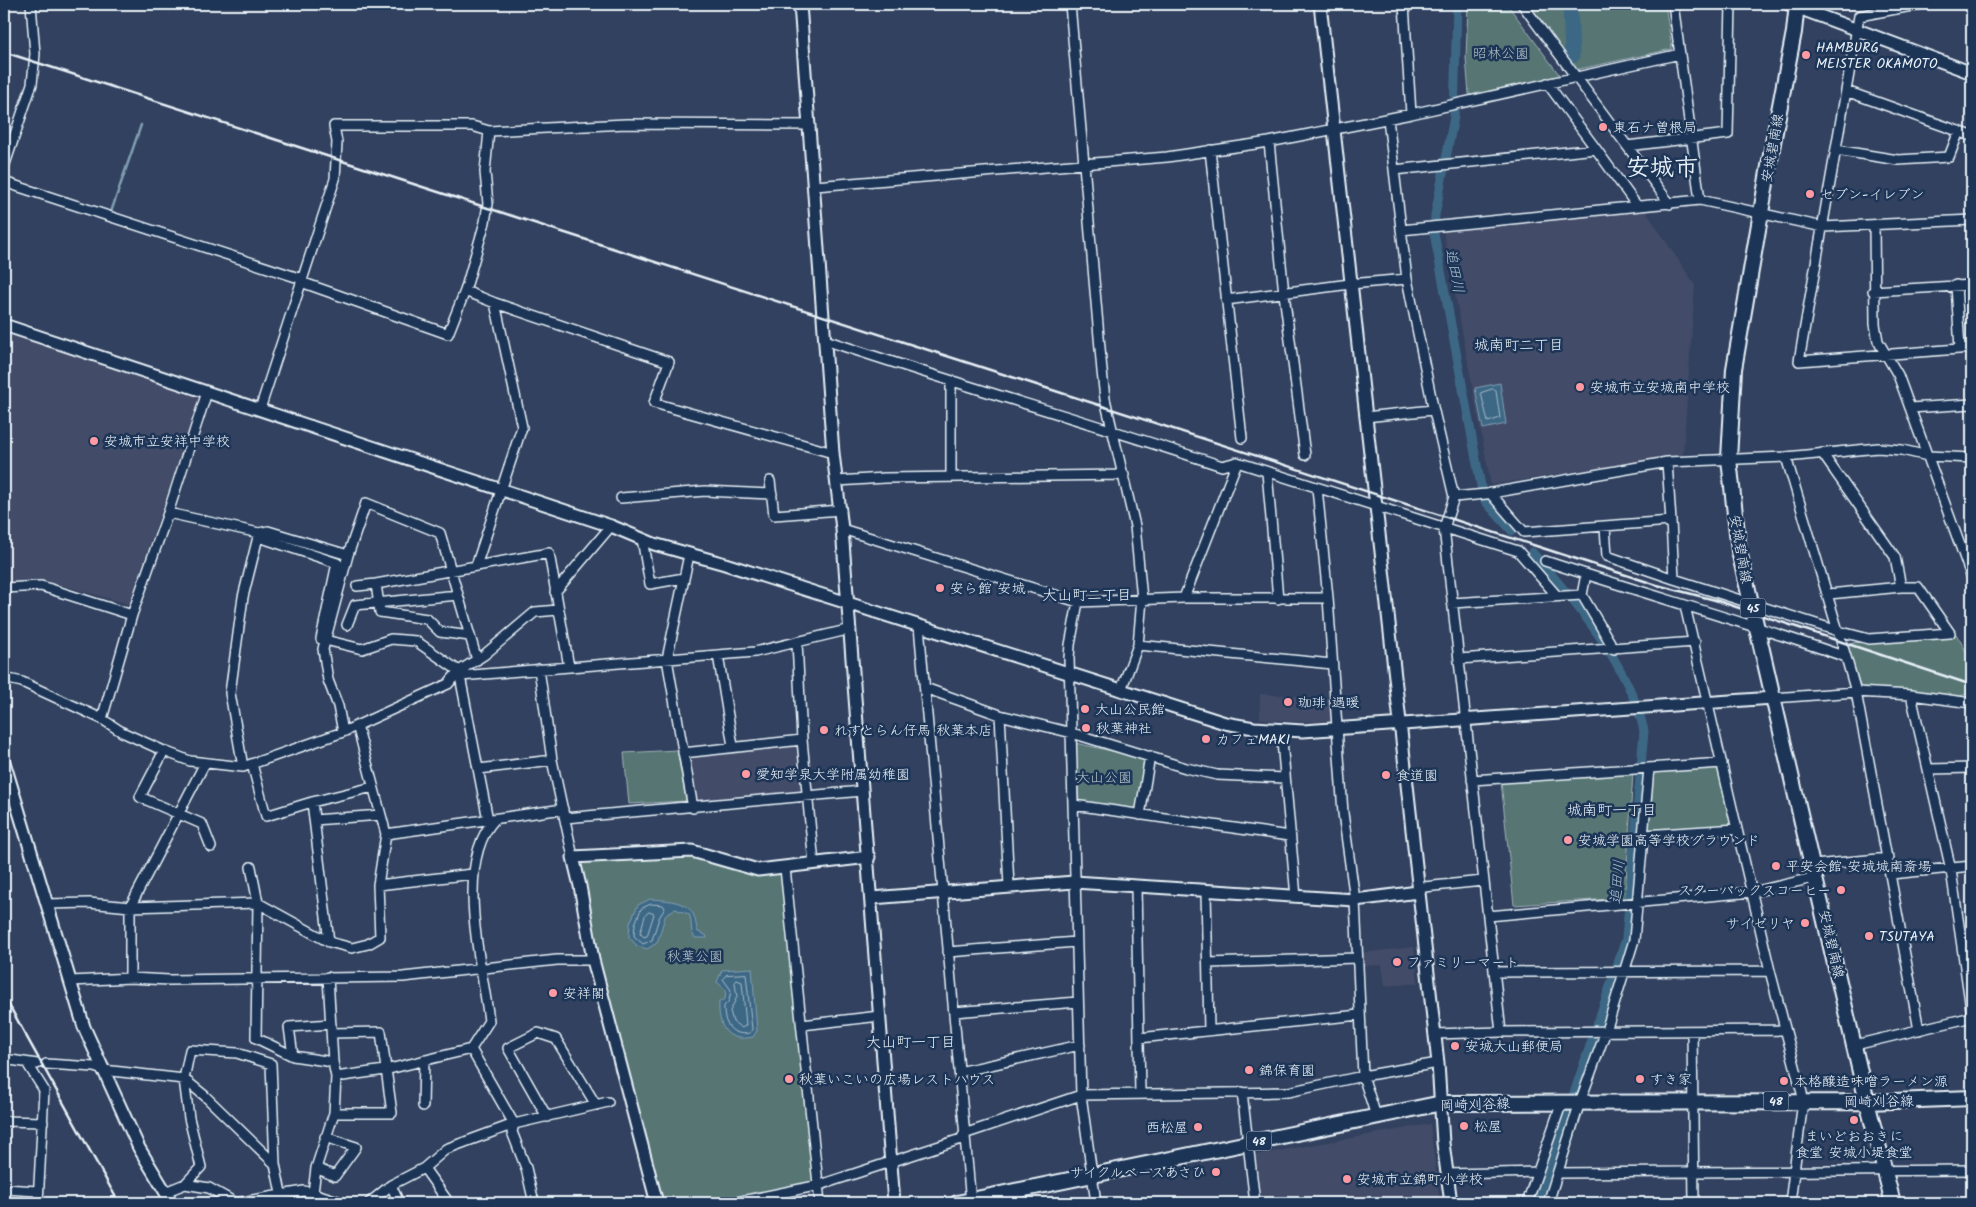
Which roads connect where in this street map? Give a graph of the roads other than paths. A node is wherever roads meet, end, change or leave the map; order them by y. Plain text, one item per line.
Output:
1 (30, 4) edge
2 (800, 4) edge
3 (1070, 4) edge
4 (1320, 4) edge
5 (1404, 4) edge
6 (1522, 4) edge
7 (1673, 4) edge
8 (1731, 4) edge
9 (1922, 4) edge
10 (1794, 5) edge
11 (1856, 29) junction
12 (1680, 54) junction
13 (1972, 73) edge
14 (1576, 77) junction
15 (1547, 83) junction
16 (1846, 91) junction
17 (1412, 114) junction
18 (1388, 118) junction
19 (810, 125) junction
20 (489, 131) junction
21 (1333, 131) junction
22 (1959, 131) junction
23 (1972, 136) edge
24 (1692, 138) junction
25 (1269, 142) junction
26 (1627, 146) junction
27 (1596, 149) junction
28 (1210, 150) junction
29 (1836, 150) junction
30 (1083, 163) junction
31 (4, 167) edge
32 (1394, 170) junction
33 (4, 182) edge
34 (815, 186) junction
35 (1700, 200) junction
36 (1670, 204) junction
37 (1637, 206) junction
38 (1761, 213) junction
39 (1972, 220) edge
40 (1874, 225) junction
41 (1823, 227) junction
42 (1401, 230) junction
43 (1407, 280) junction
44 (302, 281) junction
45 (1350, 284) junction
46 (1972, 284) edge
47 (1956, 285) junction
48 (465, 291) junction
49 (1874, 291) junction
50 (1284, 294) junction
51 (1226, 300) junction
52 (495, 303) junction
53 (4, 325) edge
54 (825, 340) junction
55 (1972, 348) edge
56 (1960, 349) junction
57 (1886, 354) junction
58 (951, 382) junction
59 (207, 392) junction
60 (1972, 404) edge
61 (1910, 408) junction
62 (260, 409) junction
63 (1434, 410) junction
64 (1365, 417) junction
65 (1113, 430) junction
66 (1242, 438) dead end
67 (833, 452) junction
68 (1822, 453) junction
69 (1305, 455) dead end
70 (1928, 456) junction
71 (1786, 457) junction
72 (1972, 458) edge
73 (1729, 459) junction
74 (1237, 462) junction
75 (1666, 462) junction
76 (1266, 472) junction
77 (1124, 475) junction
78 (951, 477) junction
79 (770, 481) dead end
80 (838, 481) junction
81 (1317, 488) junction
82 (503, 490) junction
83 (772, 494) junction
84 (1485, 494) junction
85 (1454, 497) junction
86 (621, 498) dead end
87 (1375, 506) junction
88 (840, 510) junction
89 (168, 513) junction
90 (1671, 521) junction
91 (611, 526) junction
92 (1604, 527) junction
93 (1444, 528) junction
94 (842, 529) junction
95 (259, 535) junction
96 (642, 539) junction
97 (348, 555) junction
98 (689, 555) junction
99 (1545, 561) dead end
100 (476, 566) junction
101 (451, 571) junction
102 (1586, 574) junction
103 (684, 578) junction
104 (1972, 578) edge
105 (1674, 579) junction
106 (376, 584) junction
107 (357, 586) dead end
108 (336, 587) junction
109 (1901, 587) junction
110 (4, 588) edge
111 (555, 592) junction
112 (1829, 594) junction
113 (458, 595) junction
114 (1570, 595) junction
115 (1184, 598) junction
116 (1328, 598) junction
117 (1142, 599) junction
118 (1278, 599) junction
119 (1078, 602) junction
120 (378, 603) junction
121 (1452, 603) junction
122 (848, 604) junction
123 (1752, 604) junction
124 (1685, 606) junction
125 (558, 610) junction
126 (132, 615) junction
127 (347, 625) dead end
128 (919, 626) junction
129 (1756, 626) junction
130 (851, 630) junction
131 (1838, 631) junction
132 (470, 636) junction
133 (325, 641) junction
134 (797, 642) junction
135 (1695, 642) junction
136 (1138, 644) junction
137 (1609, 649) junction
138 (718, 655) junction
139 (1846, 657) junction
140 (667, 659) junction
141 (1459, 659) junction
142 (477, 660) junction
143 (1332, 664) junction
144 (568, 667) junction
145 (539, 669) junction
146 (459, 674) junction
147 (1071, 675) junction
148 (4, 678) edge
149 (925, 688) junction
150 (1121, 690) junction
151 (1856, 692) junction
152 (1911, 694) junction
153 (1773, 698) junction
154 (1708, 702) junction
155 (1972, 703) edge
156 (1000, 715) junction
157 (102, 719) junction
158 (1466, 720) junction
159 (1400, 724) junction
160 (357, 725) junction
161 (1338, 728) junction
162 (1281, 730) junction
163 (343, 732) junction
164 (1072, 733) junction
165 (802, 740) junction
166 (733, 746) junction
167 (164, 751) junction
168 (683, 753) junction
169 (1150, 756) junction
170 (552, 760) junction
171 (4, 762) edge
172 (204, 763) junction
173 (1722, 763) junction
174 (247, 766) junction
175 (1644, 768) junction
176 (1972, 768) edge
177 (479, 769) junction
178 (1930, 769) junction
179 (1284, 778) junction
180 (1472, 780) junction
181 (373, 788) junction
182 (862, 791) junction
183 (808, 797) junction
184 (312, 802) junction
185 (1074, 805) junction
186 (693, 808) junction
187 (179, 814) junction
188 (564, 814) junction
189 (1140, 814) junction
190 (381, 815) junction
191 (314, 820) junction
192 (492, 820) junction
193 (1738, 829) junction
194 (386, 834) junction
195 (1644, 835) junction
196 (1289, 836) junction
197 (211, 847) dead end
198 (573, 857) junction
199 (869, 857) junction
200 (1889, 858) junction
201 (814, 864) junction
202 (1972, 866) edge
203 (251, 868) dead end
204 (785, 868) junction
205 (1950, 870) junction
206 (1815, 871) junction
207 (473, 874) junction
208 (1890, 874) junction
209 (1483, 881) junction
210 (1074, 882) junction
211 (378, 885) junction
212 (1009, 886) junction
213 (1136, 887) junction
214 (1206, 891) junction
215 (943, 892) junction
216 (1418, 892) junction
217 (1753, 892) junction
218 (1296, 897) junction
219 (872, 898) junction
220 (1355, 900) junction
221 (258, 903) junction
222 (1633, 903) junction
223 (47, 904) junction
224 (130, 907) junction
225 (1488, 916) junction
226 (330, 942) junction
227 (1076, 942) junction
228 (948, 952) junction
229 (1357, 958) junction
230 (593, 960) junction
231 (1208, 963) junction
232 (482, 969) junction
233 (1770, 971) junction
234 (1494, 972) junction
235 (1620, 972) junction
236 (130, 978) junction
237 (328, 978) junction
238 (255, 979) junction
239 (71, 981) junction
240 (1078, 1002) junction
241 (954, 1012) junction
242 (1359, 1015) junction
243 (880, 1016) junction
244 (1972, 1017) edge
245 (802, 1025) junction
246 (332, 1028) junction
247 (1209, 1030) junction
248 (1692, 1030) junction
249 (1785, 1030) junction
250 (1919, 1030) junction
251 (1600, 1031) junction
252 (1501, 1032) junction
253 (1434, 1034) junction
254 (1139, 1038) junction
255 (1080, 1045) junction
256 (1855, 1045) junction
257 (471, 1049) junction
258 (294, 1056) junction
259 (4, 1059) edge
260 (424, 1060) junction
261 (27, 1062) junction
262 (333, 1062) junction
263 (1438, 1063) junction
264 (103, 1070) junction
265 (385, 1070) junction
266 (958, 1072) junction
267 (1363, 1076) junction
268 (336, 1077) junction
269 (184, 1079) junction
270 (1242, 1092) junction
271 (1140, 1093) junction
272 (1081, 1096) junction
273 (1972, 1098) edge
274 (1693, 1101) junction
275 (1803, 1101) junction
276 (608, 1102) dead end
277 (1563, 1102) junction
278 (1580, 1102) junction
279 (1867, 1102) junction
280 (1442, 1103) junction
281 (596, 1105) junction
282 (423, 1106) dead end
283 (334, 1113) junction
284 (1376, 1116) junction
285 (547, 1117) junction
286 (4, 1121) edge
287 (43, 1122) junction
288 (514, 1124) junction
289 (964, 1134) junction
290 (324, 1137) junction
291 (1249, 1143) junction
292 (891, 1161) junction
293 (275, 1164) junction
294 (316, 1168) junction
295 (424, 1168) junction
296 (1972, 1170) edge
297 (1538, 1172) junction
298 (1693, 1172) junction
299 (1794, 1172) junction
300 (1886, 1172) junction
301 (1558, 1173) junction
302 (1447, 1174) junction
303 (1094, 1176) junction
304 (185, 1184) junction
305 (391, 1185) junction
306 (820, 1185) junction
307 (4, 1189) edge
308 (38, 1191) junction
309 (165, 1192) junction
310 (313, 1193) junction
311 (282, 1199) edge
312 (966, 1202) edge
313 (38, 1203) edge
314 (172, 1203) edge
315 (344, 1203) edge
316 (369, 1203) edge
317 (399, 1203) edge
318 (449, 1203) edge
319 (534, 1203) edge
320 (657, 1203) edge
321 (732, 1203) edge
322 (820, 1203) edge
323 (894, 1203) edge
324 (1096, 1203) edge
325 (1255, 1203) edge
326 (1451, 1203) edge
327 (1527, 1203) edge
328 (1548, 1203) edge
329 (1694, 1203) edge
330 (1790, 1203) edge
331 (1893, 1203) edge

1 - 31 street
2 - 19 street
3 - 30 street
4 - 21 street
5 - 17 street
6 - 14 street
7 - 12 street
8 - 24 street
9 - 11 street
10 - 11 street
10 - 38 main road, 安城碧南線 / 45
11 - 13 street
11 - 16 street
12 - 14 street
12 - 24 street
14 - 15 street
14 - 26 street
15 - 17 street
15 - 27 street
16 - 22 street
16 - 29 street
17 - 18 street
18 - 21 street
18 - 32 street
19 - 20 street
19 - 34 street
20 - 44 street
20 - 48 street
21 - 25 street
21 - 45 street
22 - 23 street
22 - 29 street
24 - 26 street
24 - 35 street
25 - 28 street
25 - 50 street
26 - 36 street
27 - 32 street
27 - 37 street
28 - 30 street
28 - 51 street
29 - 41 street
30 - 34 street
30 - 65 street
32 - 42 street
33 - 44 street
34 - 54 street
35 - 36 street
35 - 38 street
36 - 37 street
37 - 42 street
38 - 41 street
38 - 73 main road, 安城碧南線 / 45
39 - 40 street
40 - 41 street
40 - 49 street
41 - 57 street
42 - 43 street
43 - 45 street
43 - 63 street
44 - 48 street
44 - 62 street
45 - 50 street
45 - 64 street
46 - 47 street
47 - 49 street
47 - 56 street
48 - 52 street
49 - 57 street
50 - 51 street
50 - 69 street
51 - 66 street
52 - 67 street
52 - 82 street
53 - 59 street
54 - 58 street
54 - 67 street
55 - 56 street
56 - 57 street
57 - 61 street
58 - 65 street
58 - 78 street
59 - 62 street
59 - 89 street
60 - 61 street
61 - 70 street
62 - 82 street
63 - 64 street
63 - 85 street
64 - 87 street
65 - 74 street
65 - 77 street
67 - 80 street
68 - 70 street
68 - 71 street
68 - 109 street
70 - 72 street
70 - 104 street
71 - 73 street
71 - 112 street
73 - 75 street
73 - 123 main road, 安城碧南線 / 45
74 - 76 street
74 - 115 street
75 - 84 street
75 - 90 street
76 - 81 street
76 - 118 street
77 - 78 street
77 - 117 street
78 - 80 street
79 - 83 street
80 - 88 street
81 - 87 street
81 - 116 street
82 - 91 street
82 - 100 street
83 - 86 street
83 - 88 street
84 - 85 street
84 - 92 street
85 - 93 street
87 - 93 street
87 - 159 street
88 - 94 street
89 - 95 street
89 - 126 street
90 - 92 street
90 - 105 street
91 - 96 street
91 - 111 street
92 - 105 street
93 - 114 street
93 - 121 street
94 - 119 street
94 - 122 street
95 - 97 street
95 - 108 street
95 - 174 street
96 - 98 street
96 - 103 street
97 - 101 street
97 - 108 street
98 - 103 street
98 - 122 street
99 - 102 street
100 - 101 street
100 - 111 street
101 - 106 street
101 - 113 street
102 - 114 street
102 - 124 street
103 - 140 street
105 - 123 street
106 - 107 street
106 - 120 street
108 - 133 street
109 - 112 street
109 - 131 street
110 - 126 street
111 - 125 street
112 - 131 street
113 - 120 street
113 - 132 street
114 - 121 street
114 - 137 street
115 - 117 street
115 - 118 street
116 - 118 street
116 - 143 street
117 - 119 street
117 - 136 street
119 - 147 street
120 - 127 street
120 - 132 street
121 - 141 street
122 - 128 street
122 - 130 street
123 - 129 main road, 安城碧南線 / 45
123 - 131 street
124 - 129 street
124 - 135 street
125 - 142 street
125 - 144 street
126 - 157 street
128 - 147 street
128 - 149 street
129 - 139 street
129 - 153 main road, 安城碧南線 / 45
130 - 134 street
130 - 182 street
131 - 139 street
132 - 142 street
133 - 146 street
133 - 163 street
134 - 138 street
134 - 165 street
135 - 137 street
135 - 154 street
136 - 143 street
136 - 150 street
137 - 141 street
138 - 140 street
138 - 166 street
139 - 151 street
140 - 144 street
140 - 168 street
141 - 158 street
142 - 146 street
143 - 161 street
144 - 145 street
145 - 146 street
145 - 170 street
146 - 160 street
146 - 177 street
147 - 150 street
147 - 164 street
148 - 157 street
149 - 156 street
149 - 215 street
150 - 162 street
151 - 152 street
151 - 153 street
151 - 200 street
152 - 155 street
152 - 178 street
153 - 154 street
153 - 206 main road, 安城碧南線 / 45
154 - 158 street
154 - 173 street
156 - 164 street
156 - 212 street
157 - 167 street
158 - 159 street
158 - 180 street
159 - 161 street
159 - 216 street
160 - 163 street
160 - 181 street
161 - 162 street
161 - 220 street
162 - 179 street
163 - 174 street
164 - 169 street
164 - 185 street
165 - 166 street
165 - 183 street
166 - 168 street
167 - 172 street
167 - 187 street
168 - 186 street
169 - 179 street
169 - 189 street
170 - 177 street
170 - 188 street
171 - 223 street
172 - 174 street
172 - 187 street
173 - 175 street
173 - 193 street
174 - 184 street
175 - 180 street
175 - 195 street
176 - 178 street
177 - 192 street
178 - 205 street
179 - 196 street
180 - 209 street
181 - 184 street
181 - 190 street
182 - 183 street
182 - 199 street
183 - 186 street
183 - 201 street
184 - 191 street
185 - 189 street
185 - 210 street
186 - 188 street
187 - 197 street
187 - 224 street
188 - 192 street
188 - 198 street
189 - 196 street
190 - 191 street
190 - 194 street
191 - 226 street
192 - 194 street
192 - 207 street
193 - 195 street
193 - 217 street
194 - 211 street
195 - 222 street
196 - 218 street
198 - 204 street
198 - 230 street
199 - 201 street
199 - 219 street
200 - 206 street
200 - 208 street
201 - 204 street
202 - 205 street
203 - 221 street
204 - 245 street
205 - 208 street
205 - 244 street
206 - 217 street
206 - 256 main road, 安城碧南線 / 45
207 - 211 street
207 - 232 street
208 - 250 street
209 - 216 street
209 - 225 street
210 - 212 street
210 - 213 street
210 - 227 street
211 - 226 street
212 - 215 street
213 - 214 street
213 - 254 street
214 - 218 street
214 - 231 street
215 - 219 street
215 - 228 street
216 - 220 street
216 - 253 street
217 - 222 street
217 - 233 street
218 - 220 street
219 - 243 street
220 - 229 street
221 - 224 street
221 - 226 street
221 - 238 street
222 - 225 street
222 - 235 street
223 - 224 street
223 - 239 street
224 - 236 street
225 - 234 street
227 - 228 street
227 - 240 street
228 - 241 street
229 - 231 street
229 - 242 street
230 - 232 street
230 - 320 street
231 - 247 street
232 - 237 street
232 - 257 street
233 - 235 street
233 - 249 street
234 - 235 street
234 - 252 street
235 - 251 street
236 - 238 street
236 - 239 street
237 - 238 street
237 - 246 street
238 - 258 street
239 - 264 street
240 - 241 street
240 - 255 street
241 - 266 street
242 - 247 street
242 - 267 street
243 - 245 street
243 - 292 street
244 - 250 street
245 - 306 street
246 - 258 street
246 - 262 street
246 - 265 street
247 - 254 street
248 - 249 street
248 - 251 street
248 - 274 street
249 - 275 street
250 - 256 street
251 - 252 street
251 - 278 street
252 - 253 street
253 - 263 street
254 - 271 street
255 - 266 street
255 - 272 street
256 - 279 main road, 安城碧南線 / 45
257 - 260 street
257 - 288 street
258 - 262 street
259 - 261 street
260 - 265 street
260 - 282 street
261 - 264 street
261 - 287 street
262 - 268 street
263 - 267 street
263 - 280 street
264 - 269 street
264 - 309 street
265 - 268 street
265 - 283 street
266 - 289 street
267 - 270 street
267 - 284 street
268 - 283 street
269 - 293 street
269 - 293 street
269 - 304 street
270 - 271 street
270 - 291 street
271 - 272 street
272 - 289 street
272 - 303 street
273 - 279 main road, 岡崎刈谷線 / 48
274 - 275 main road, 岡崎刈谷線 / 48
274 - 278 main road, 岡崎刈谷線 / 48
274 - 298 street
275 - 279 main road, 岡崎刈谷線 / 48
275 - 299 street
276 - 281 street
277 - 278 main road, 岡崎刈谷線 / 48
277 - 280 main road, 岡崎刈谷線 / 48
277 - 297 street
278 - 301 street
279 - 300 main road, 安城碧南線 / 45
280 - 284 main road, 岡崎刈谷線 / 48
280 - 302 street
281 - 285 street
281 - 285 street
283 - 290 street
284 - 291 main road, 岡崎刈谷線 / 48
285 - 288 street
286 - 287 street
287 - 308 street
288 - 295 street
288 - 319 street
289 - 292 street
289 - 312 street
290 - 294 street
290 - 294 street
291 - 303 main road, 岡崎刈谷線 / 48
291 - 325 street
292 - 306 street
292 - 323 street
293 - 311 street
294 - 310 street
295 - 305 street
295 - 318 street
296 - 300 street
297 - 302 street
297 - 327 street
298 - 299 street
298 - 301 street
298 - 329 street
299 - 300 street
299 - 330 street
300 - 331 main road, 安城碧南線 / 45
301 - 328 street
302 - 326 street
303 - 312 main road, 岡崎刈谷線 / 48
303 - 324 street
304 - 309 street
304 - 311 street
305 - 316 street
305 - 317 street
306 - 321 street
306 - 322 street
307 - 308 street
308 - 313 street
309 - 314 street
310 - 311 street
310 - 315 street

